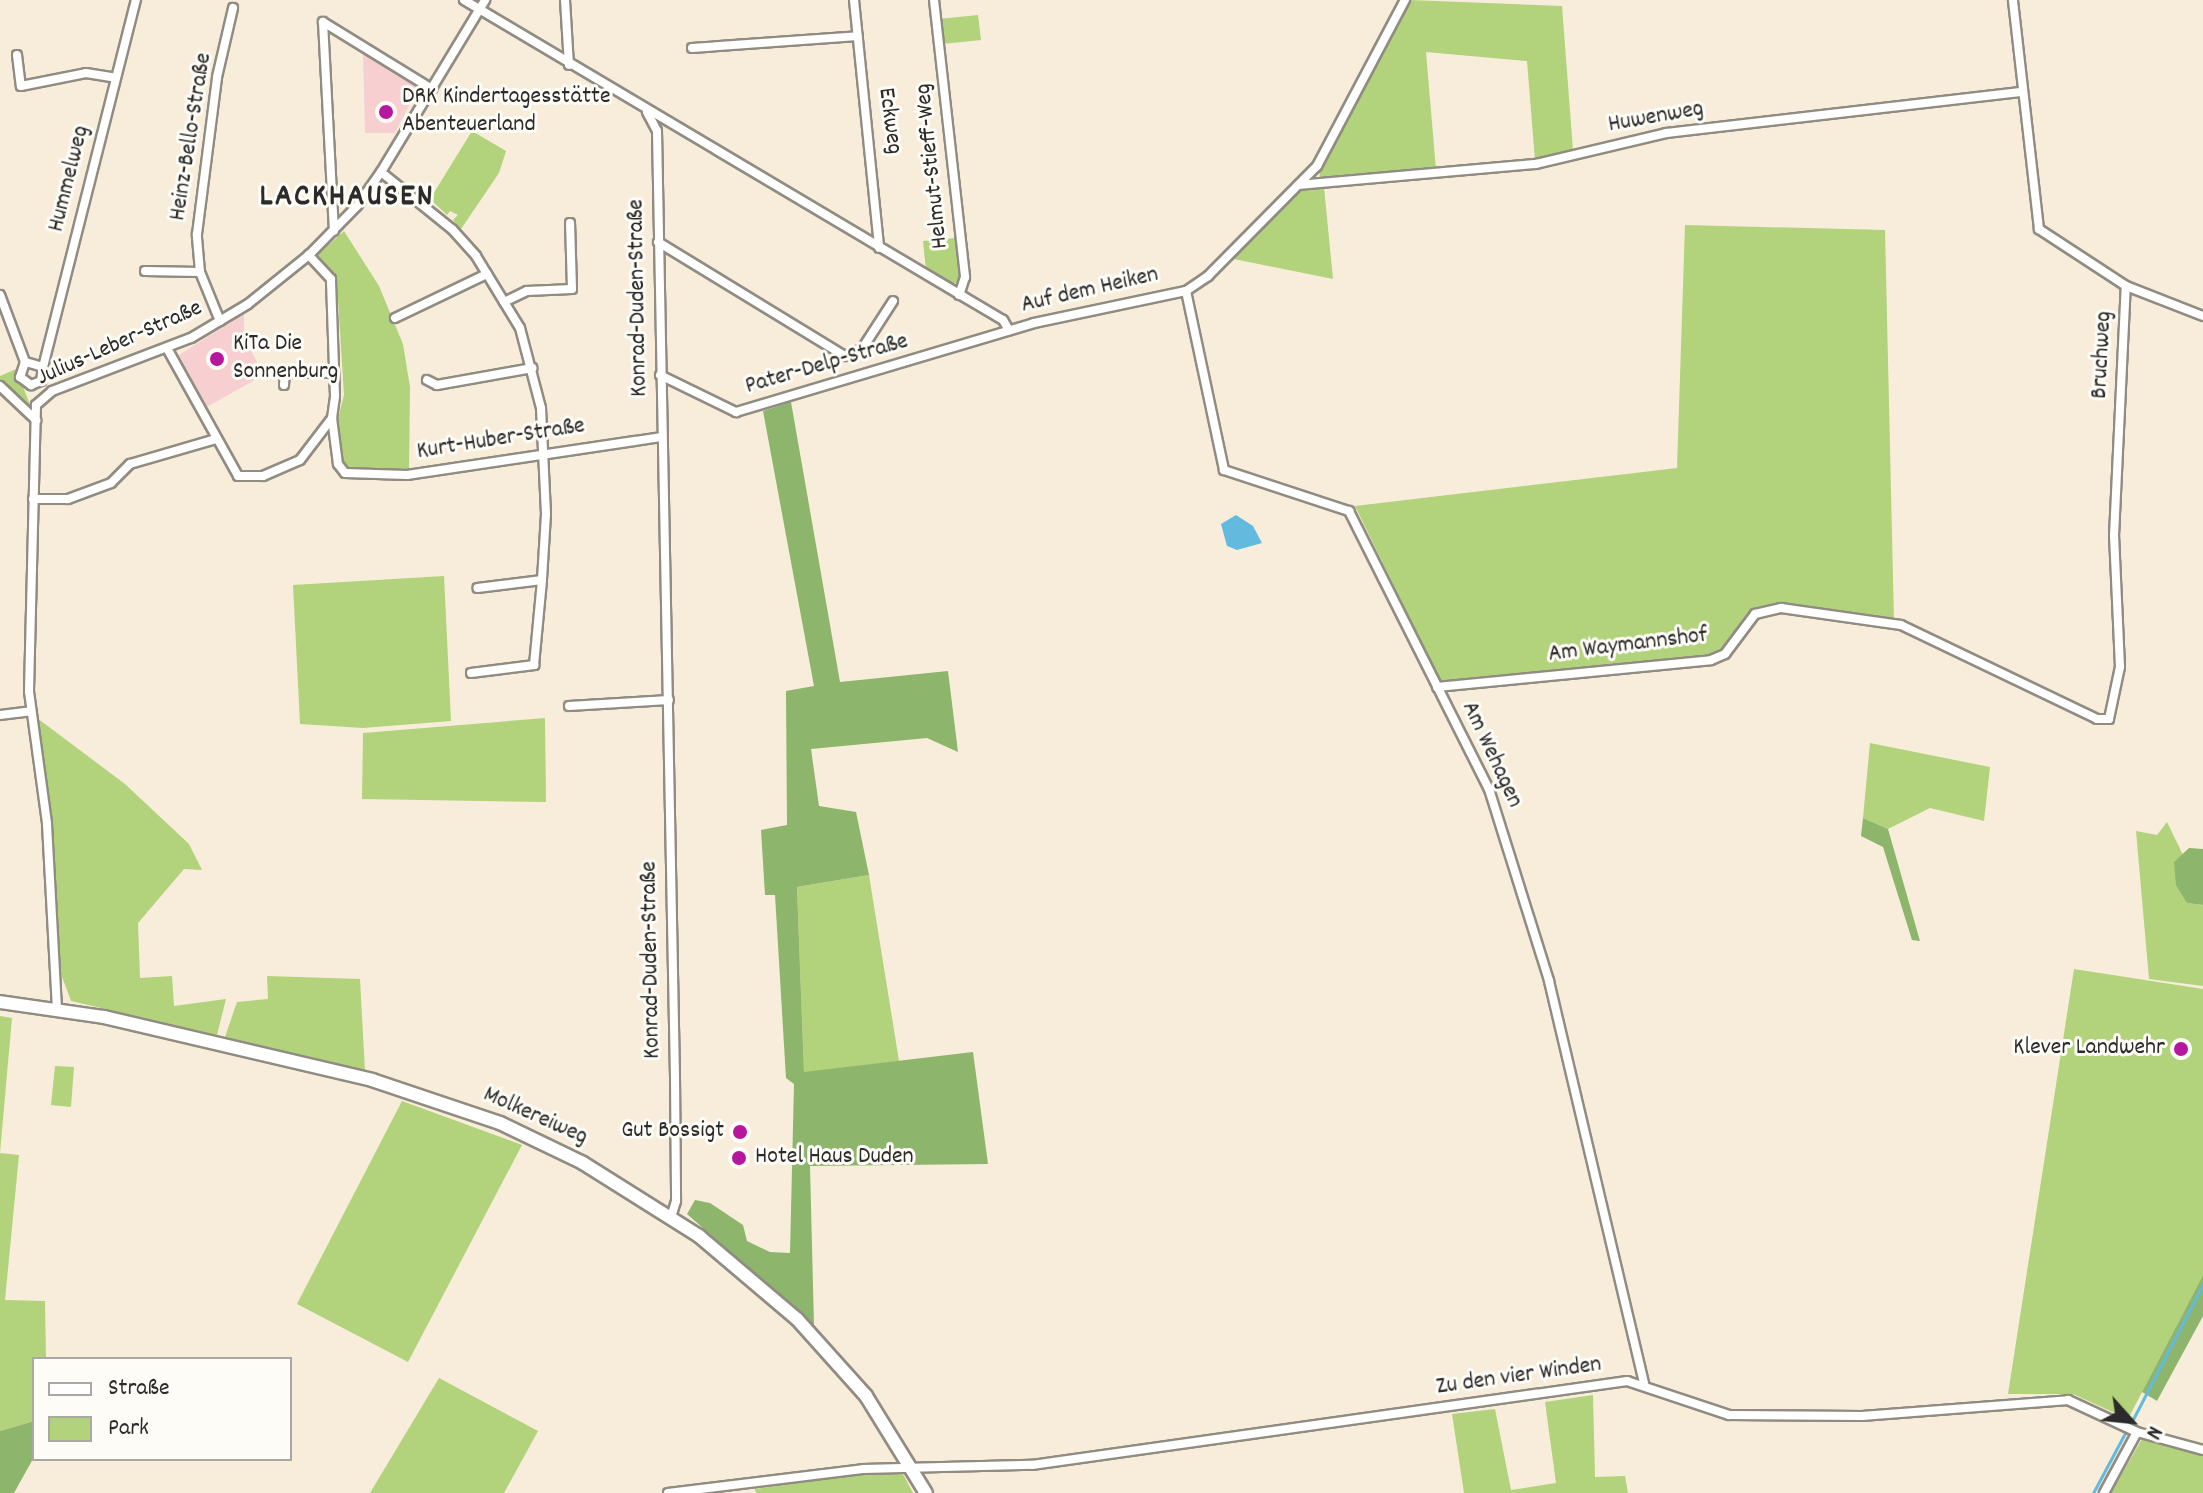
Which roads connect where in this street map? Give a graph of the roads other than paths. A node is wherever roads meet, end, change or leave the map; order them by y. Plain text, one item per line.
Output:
1 (136, 0) edge
2 (464, 0) edge
3 (485, 0) edge
4 (565, 0) edge
5 (854, 0) edge
6 (934, 0) edge
7 (1405, 0) edge
8 (2013, 0) edge
9 (233, 8) dead end
10 (479, 10) junction
11 (858, 36) junction
12 (692, 48) dead end
13 (17, 55) dead end
14 (569, 65) junction
15 (116, 78) junction
16 (432, 89) junction
17 (2021, 92) junction
18 (647, 112) junction
19 (381, 172) junction
20 (1298, 186) junction
21 (570, 223) dead end
22 (334, 231) junction
23 (658, 242) junction
24 (879, 248) junction
25 (309, 255) junction
26 (145, 271) dead end
27 (200, 272) junction
28 (487, 274) junction
29 (2126, 286) junction
30 (1186, 291) junction
31 (0, 295) edge
32 (959, 295) junction
33 (893, 301) dead end
34 (504, 302) junction
35 (2203, 316) edge
36 (395, 318) dead end
37 (220, 321) junction
38 (1009, 330) junction
39 (168, 350) junction
40 (25, 362) junction
41 (43, 367) junction
42 (532, 368) junction
43 (334, 373) junction
44 (660, 375) junction
45 (427, 380) dead end
46 (284, 385) dead end
47 (0, 386) edge
48 (332, 418) junction
49 (36, 420) junction
50 (662, 437) junction
51 (216, 439) junction
52 (544, 453) junction
53 (33, 499) junction
54 (542, 580) junction
55 (477, 588) dead end
56 (471, 673) dead end
57 (1437, 687) junction
58 (669, 700) junction
59 (569, 706) dead end
60 (31, 711) junction
61 (2112, 713) joint
62 (0, 715) edge
63 (0, 1002) edge
64 (57, 1009) junction
65 (671, 1217) junction
66 (1644, 1383) junction
67 (2137, 1432) junction
68 (2203, 1450) edge
69 (912, 1466) junction
70 (668, 1493) edge
71 (926, 1493) edge
72 (2104, 1493) edge

1 - 15 street, Hummelweg
2 - 10 street
3 - 10 street, Julius-Leber-Straße
4 - 14 street
5 - 11 street, Eckweg
6 - 32 street, Helmut-Stieff-Weg
7 - 20 street, Auf dem Heiken
8 - 17 street, Bruchweg
9 - 27 street, Heinz-Bello-Straße
10 - 14 street
10 - 16 street, Julius-Leber-Straße
11 - 12 street
11 - 24 street, Eckweg
13 - 15 street
14 - 18 street
15 - 41 street, Hummelweg
16 - 19 street, Julius-Leber-Straße
16 - 22 street
17 - 20 street, Huwenweg
17 - 29 street, Bruchweg
18 - 23 street, Konrad-Duden-Straße
18 - 24 street, Auf dem Heiken
19 - 22 street, Julius-Leber-Straße
19 - 28 street
20 - 30 street, Auf dem Heiken
21 - 34 street
22 - 25 street, Julius-Leber-Straße
23 - 33 street
23 - 44 street, Konrad-Duden-Straße
24 - 32 street, Auf dem Heiken
25 - 37 street, Julius-Leber-Straße
25 - 43 street
26 - 27 street
27 - 37 street, Heinz-Bello-Straße
28 - 34 street
28 - 36 street
29 - 35 street
29 - 61 street, Bruchweg
30 - 38 street, Auf dem Heiken
30 - 57 street, Am Wehagen
31 - 40 street
32 - 38 street, Auf dem Heiken
34 - 42 street
37 - 39 street, Julius-Leber-Straße
38 - 44 street, Pater-Delp-Straße
39 - 49 street, Julius-Leber-Straße
39 - 51 street
40 - 41 street
40 - 41 street
42 - 45 street
42 - 52 street
43 - 46 street
43 - 48 street
44 - 50 street, Konrad-Duden-Straße
47 - 49 street
48 - 51 street
48 - 52 street, Kurt-Huber-Straße
49 - 53 street, Julius-Leber-Straße
50 - 52 street, Kurt-Huber-Straße
50 - 58 street, Konrad-Duden-Straße
51 - 53 street
52 - 54 street
53 - 60 street, Julius-Leber-Straße
54 - 55 street
54 - 56 street
57 - 61 street, Am Waymannshof
57 - 66 street, Am Wehagen
58 - 59 street
58 - 65 street, Konrad-Duden-Straße
60 - 62 street
60 - 64 street, Julius-Leber-Straße
63 - 64 main road, Molkereiweg
64 - 65 main road, Molkereiweg
65 - 69 main road, Molkereiweg
66 - 67 street, Zu den vier Winden
66 - 69 street, Zu den vier Winden
67 - 68 street
67 - 72 street
69 - 70 street, Zu den vier Winden
69 - 71 main road, Molkereiweg

